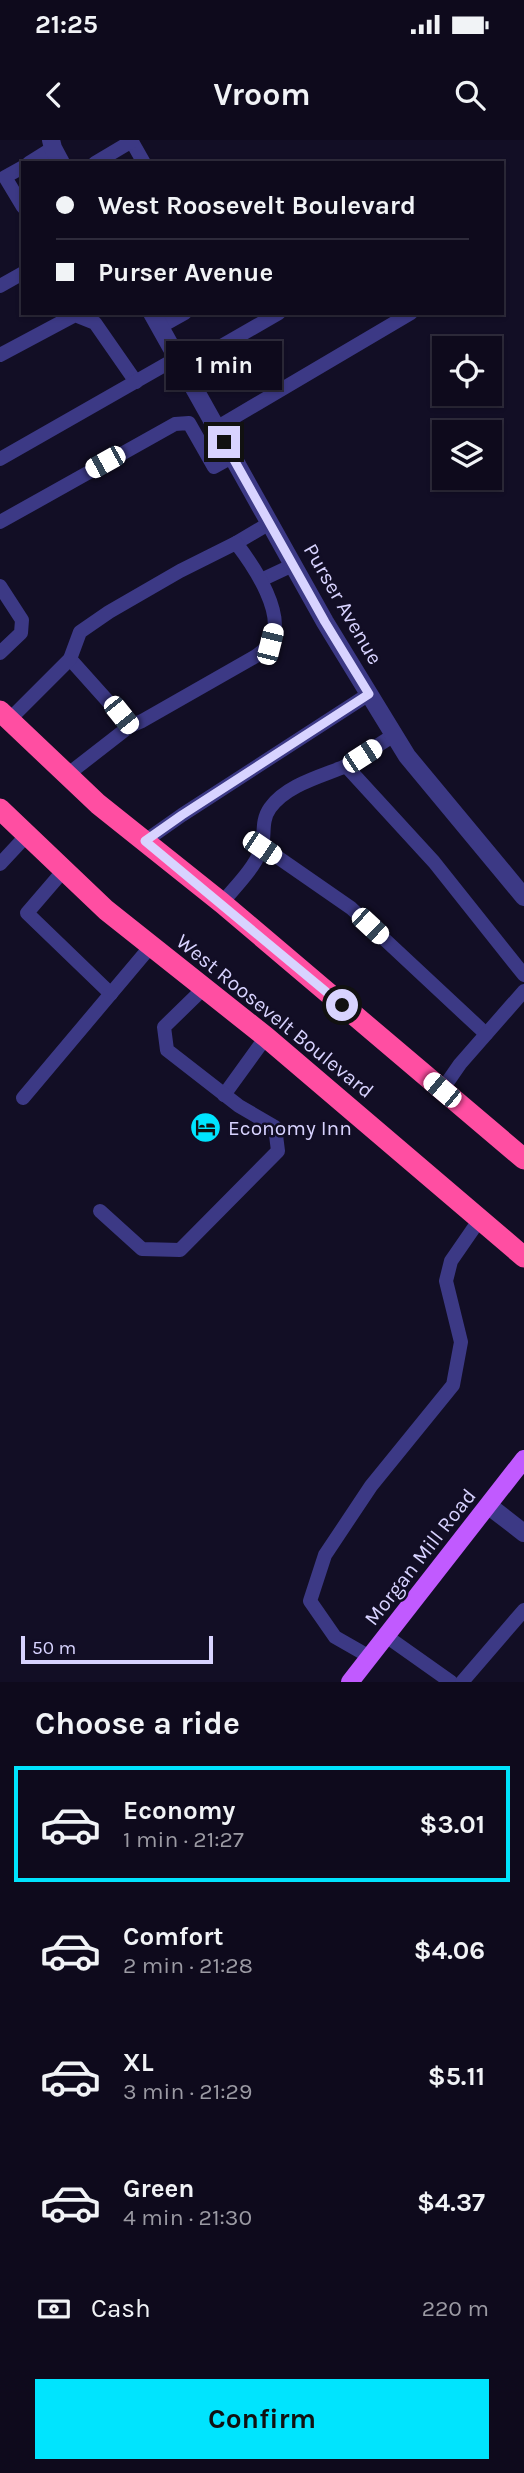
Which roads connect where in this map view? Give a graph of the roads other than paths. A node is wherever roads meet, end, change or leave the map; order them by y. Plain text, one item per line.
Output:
1 (132, 141) edge
2 (55, 150) edge
3 (33, 161) edge
4 (98, 161) edge
5 (143, 161) edge
6 (21, 168) edge
7 (3, 177) edge
8 (21, 204) edge
9 (21, 274) edge
10 (0, 286) edge
11 (177, 315) edge
12 (275, 315) edge
13 (408, 315) edge
14 (156, 320) edge
15 (0, 355) edge
16 (180, 363) junction
17 (136, 382) junction
18 (216, 428) junction
19 (232, 457) junction
20 (0, 460) edge
21 (0, 522) edge
22 (270, 523) junction
23 (236, 543) junction
24 (293, 565) junction
25 (261, 580) junction
26 (0, 586) edge
27 (0, 653) edge
28 (70, 659) junction
29 (369, 694) junction
30 (5, 715) edge
31 (130, 726) junction
32 (394, 735) junction
33 (346, 766) junction
34 (67, 775) junction
35 (0, 808) edge
36 (27, 835) junction
37 (145, 841) junction
38 (262, 848) junction
39 (0, 863) edge
40 (64, 870) junction
41 (524, 897) edge
42 (222, 903) junction
43 (151, 946) junction
44 (524, 975) edge
45 (204, 988) junction
46 (524, 991) edge
47 (111, 994) junction
48 (486, 1034) junction
49 (266, 1037) junction
50 (442, 1090) junction
51 (224, 1095) junction
52 (23, 1098) dead end
53 (520, 1150) edge
54 (100, 1211) dead end
55 (480, 1219) junction
56 (524, 1256) edge
57 (521, 1469) edge
58 (489, 1506) junction
59 (524, 1533) edge
60 (524, 1610) edge
61 (386, 1636) junction
62 (370, 1657) junction
63 (350, 1682) edge
64 (451, 1682) edge
65 (462, 1682) edge

1 - 4 lane
1 - 5 lane
2 - 3 lane
6 - 7 lane
7 - 8 lane
9 - 10 lane
11 - 14 lane
12 - 16 lane
13 - 18 lane
14 - 16 street, Purser Avenue
15 - 17 lane
16 - 17 lane
16 - 18 street, Purser Avenue
17 - 20 lane
18 - 19 street, Purser Avenue
19 - 21 lane
19 - 22 street, Purser Avenue
22 - 23 lane
22 - 24 street, Purser Avenue
23 - 25 lane
23 - 28 lane
24 - 25 lane
24 - 29 street, Purser Avenue
25 - 31 lane
26 - 27 lane
28 - 30 lane
28 - 31 lane
29 - 32 street, Purser Avenue
29 - 37 lane
30 - 34 highway
31 - 34 lane
32 - 33 lane
32 - 41 street, Purser Avenue
33 - 38 lane
33 - 44 lane
34 - 37 highway
35 - 36 highway, West Roosevelt Boulevard
36 - 39 lane
36 - 40 highway, West Roosevelt Boulevard
37 - 42 highway
38 - 42 lane
38 - 48 lane
40 - 43 highway, West Roosevelt Boulevard
40 - 47 lane
42 - 50 highway
43 - 45 highway, West Roosevelt Boulevard
43 - 47 lane
45 - 49 highway, West Roosevelt Boulevard
45 - 51 lane
46 - 48 lane
47 - 52 lane
48 - 50 lane
49 - 51 lane
49 - 55 highway, West Roosevelt Boulevard
50 - 53 highway
51 - 54 lane
55 - 56 highway, West Roosevelt Boulevard
55 - 62 lane
57 - 58 main road, Morgan Mill Road
58 - 59 street
58 - 61 main road, Morgan Mill Road
60 - 65 lane
61 - 62 main road, Morgan Mill Road
61 - 64 lane
62 - 63 main road, Morgan Mill Road

